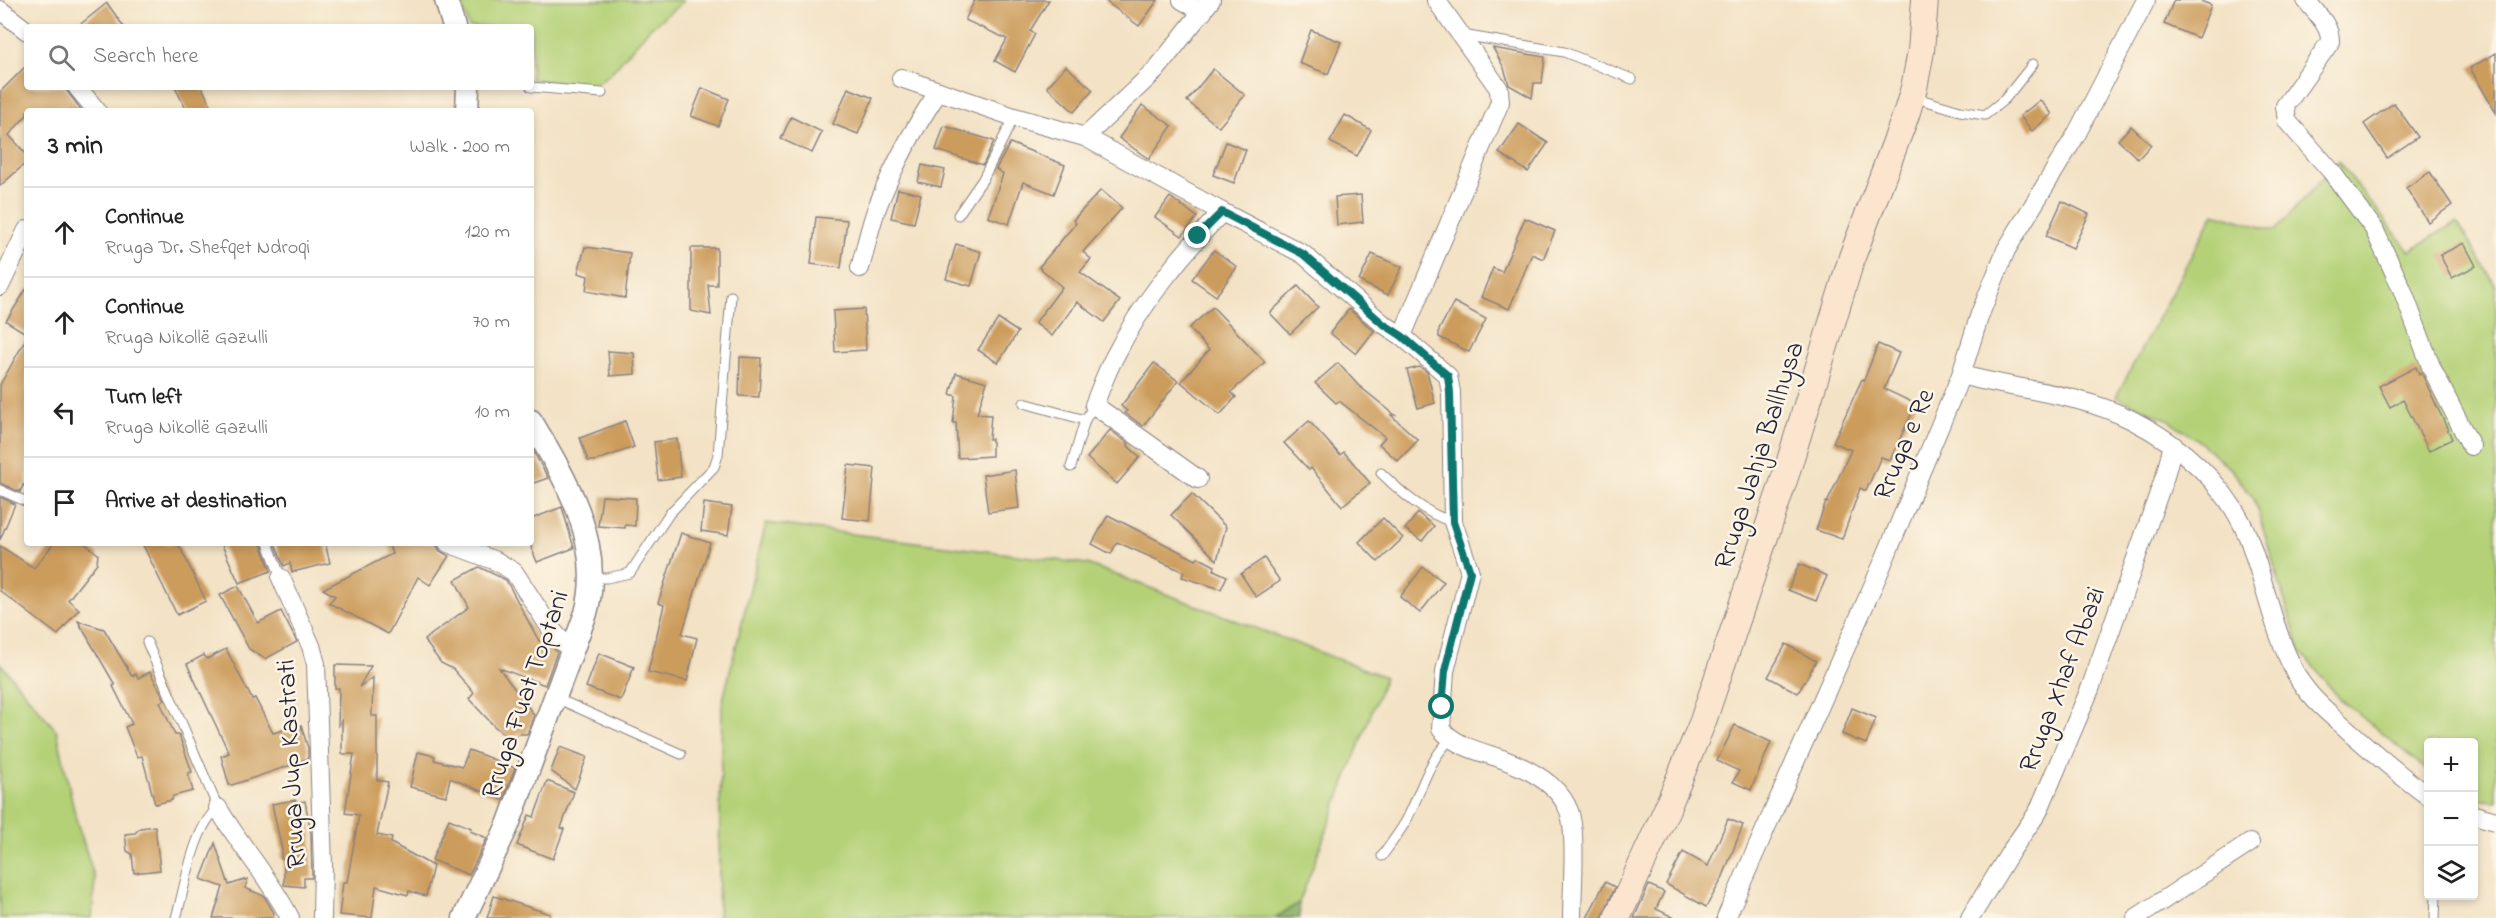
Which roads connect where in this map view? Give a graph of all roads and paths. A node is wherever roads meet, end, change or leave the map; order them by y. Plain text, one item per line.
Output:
1 (446, 0) edge
2 (1182, 0) edge
3 (1436, 0) edge
4 (1925, 0) edge
5 (2146, 0) edge
6 (2306, 0) edge
7 (1207, 6) edge
8 (0, 10) edge
9 (453, 24) edge
10 (24, 30) edge
11 (1460, 35) junction
12 (2032, 64) dead end
13 (901, 78) dead end
14 (1632, 79) dead end
15 (534, 87) edge
16 (80, 90) edge
17 (468, 90) edge
18 (939, 91) junction
19 (602, 93) dead end
20 (1912, 97) junction
21 (95, 108) edge
22 (467, 108) edge
23 (1014, 117) junction
24 (1085, 137) junction
25 (1222, 212) junction
26 (958, 215) dead end
27 (24, 236) edge
28 (860, 268) dead end
29 (0, 286) edge
30 (731, 296) dead end
31 (1402, 336) junction
32 (1961, 375) junction
33 (1024, 403) dead end
34 (1089, 413) junction
35 (534, 427) edge
36 (2173, 445) junction
37 (2471, 446) dead end
38 (1071, 467) dead end
39 (1381, 473) dead end
40 (1198, 479) dead end
41 (0, 490) edge
42 (24, 501) edge
43 (1453, 522) junction
44 (269, 546) edge
45 (456, 546) edge
46 (281, 578) joint
47 (593, 578) junction
48 (147, 642) dead end
49 (572, 651) junction
50 (555, 698) junction
51 (1451, 739) junction
52 (681, 754) dead end
53 (2424, 793) edge
54 (218, 808) junction
55 (2478, 816) edge
56 (2496, 821) edge
57 (2250, 843) dead end
58 (1382, 856) dead end
59 (2436, 900) edge
60 (176, 918) edge
61 (290, 918) edge
62 (322, 918) edge
63 (464, 918) edge
64 (1572, 918) edge
65 (1617, 918) edge
66 (1726, 918) edge
67 (1970, 918) edge
68 (2136, 918) edge
69 (2435, 918) edge

1 - 9 street
2 - 7 street
3 - 11 street
4 - 20 main road, Rruga Jahja Ballhysa
5 - 32 street, Rruga e Re
6 - 37 street
7 - 24 street
8 - 10 street
11 - 14 lane
11 - 31 street
12 - 20 lane
13 - 18 street
15 - 19 lane
16 - 21 street
17 - 22 street
18 - 23 street
18 - 28 street
20 - 65 main road, Rruga Jahja Ballhysa
23 - 24 street
23 - 26 lane
24 - 25 street
25 - 31 street
25 - 34 street
27 - 29 street
30 - 47 lane
31 - 43 street
32 - 36 street
32 - 66 street, Rruga e Re
33 - 34 lane
34 - 38 lane
34 - 40 street
35 - 47 street, Rruga Fuat Toptani
36 - 53 street
36 - 67 street, Rruga Xhaf Abazi
39 - 43 lane
41 - 42 lane
43 - 51 street
44 - 46 lane, Rruga Jup Kastrati
45 - 49 street
46 - 62 street, Rruga Jup Kastrati
47 - 49 street, Rruga Fuat Toptani
48 - 54 lane, Rruga Jup Kastrati
49 - 50 street, Rruga Fuat Toptani
50 - 52 lane
50 - 63 street, Rruga Fuat Toptani
51 - 58 lane
51 - 64 street
54 - 60 lane
54 - 61 street, Rruga Jup Kastrati
55 - 56 street
57 - 68 street
59 - 69 lane

